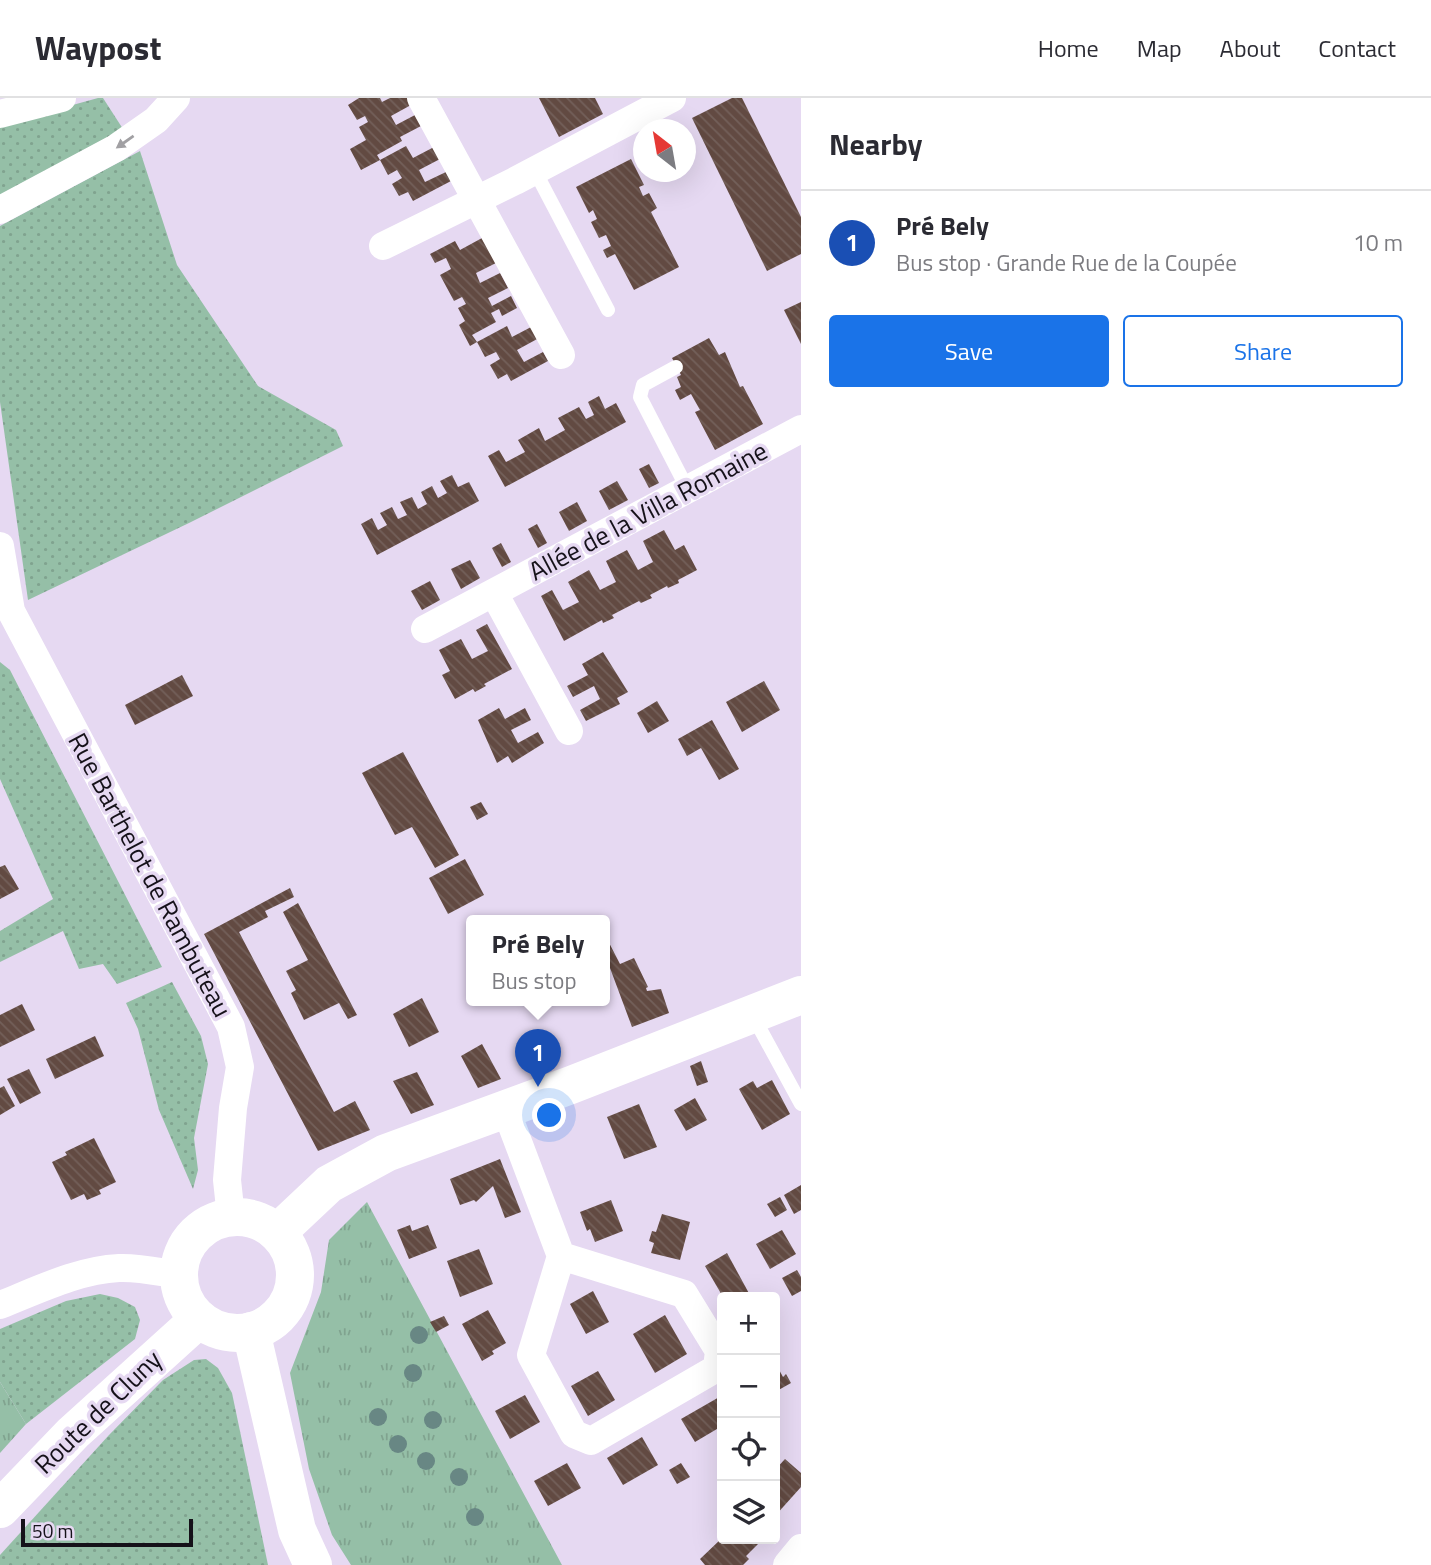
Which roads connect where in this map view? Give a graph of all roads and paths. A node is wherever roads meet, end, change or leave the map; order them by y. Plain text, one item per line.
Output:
1 (62, 98) edge
2 (176, 98) edge
3 (421, 98) edge
4 (672, 98) edge
5 (638, 106) edge
6 (0, 114) edge
7 (535, 171) junction
8 (478, 200) junction
9 (0, 210) edge
10 (383, 246) dead end
11 (608, 310) dead end
12 (561, 355) dead end
13 (676, 366) dead end
14 (801, 429) edge
15 (688, 490) junction
16 (0, 546) edge
17 (494, 593) junction
18 (425, 629) dead end
19 (569, 731) dead end
20 (801, 995) edge
21 (752, 1014) junction
22 (801, 1104) edge
23 (506, 1110) junction
24 (231, 1217) junction
25 (278, 1232) junction
26 (561, 1256) junction
27 (178, 1275) junction
28 (0, 1305) edge
29 (198, 1319) junction
30 (251, 1331) junction
31 (0, 1509) edge
32 (801, 1548) edge
33 (313, 1565) edge
34 (787, 1565) edge

1 - 6 street
2 -> 9 street
3 - 8 street
4 - 5 street
5 - 7 street
7 - 8 street
7 - 11 lane
8 - 10 street
8 - 12 street
13 - 15 lane
14 - 15 street, Allée de la Villa Romaine
15 - 17 street, Allée de la Villa Romaine
16 - 24 street, Rue Barthelot de Rambuteau
17 - 18 street, Allée de la Villa Romaine
17 - 19 street
20 - 21 main road
21 - 22 lane
21 - 23 main road
23 - 25 main road
23 - 26 street
24 - 25 main road
24 - 27 main road
25 - 30 main road
26 - 26 street
27 - 28 street
27 - 29 main road
29 - 30 main road
29 - 31 main road, Route de Cluny
30 - 33 main road
32 - 34 street

